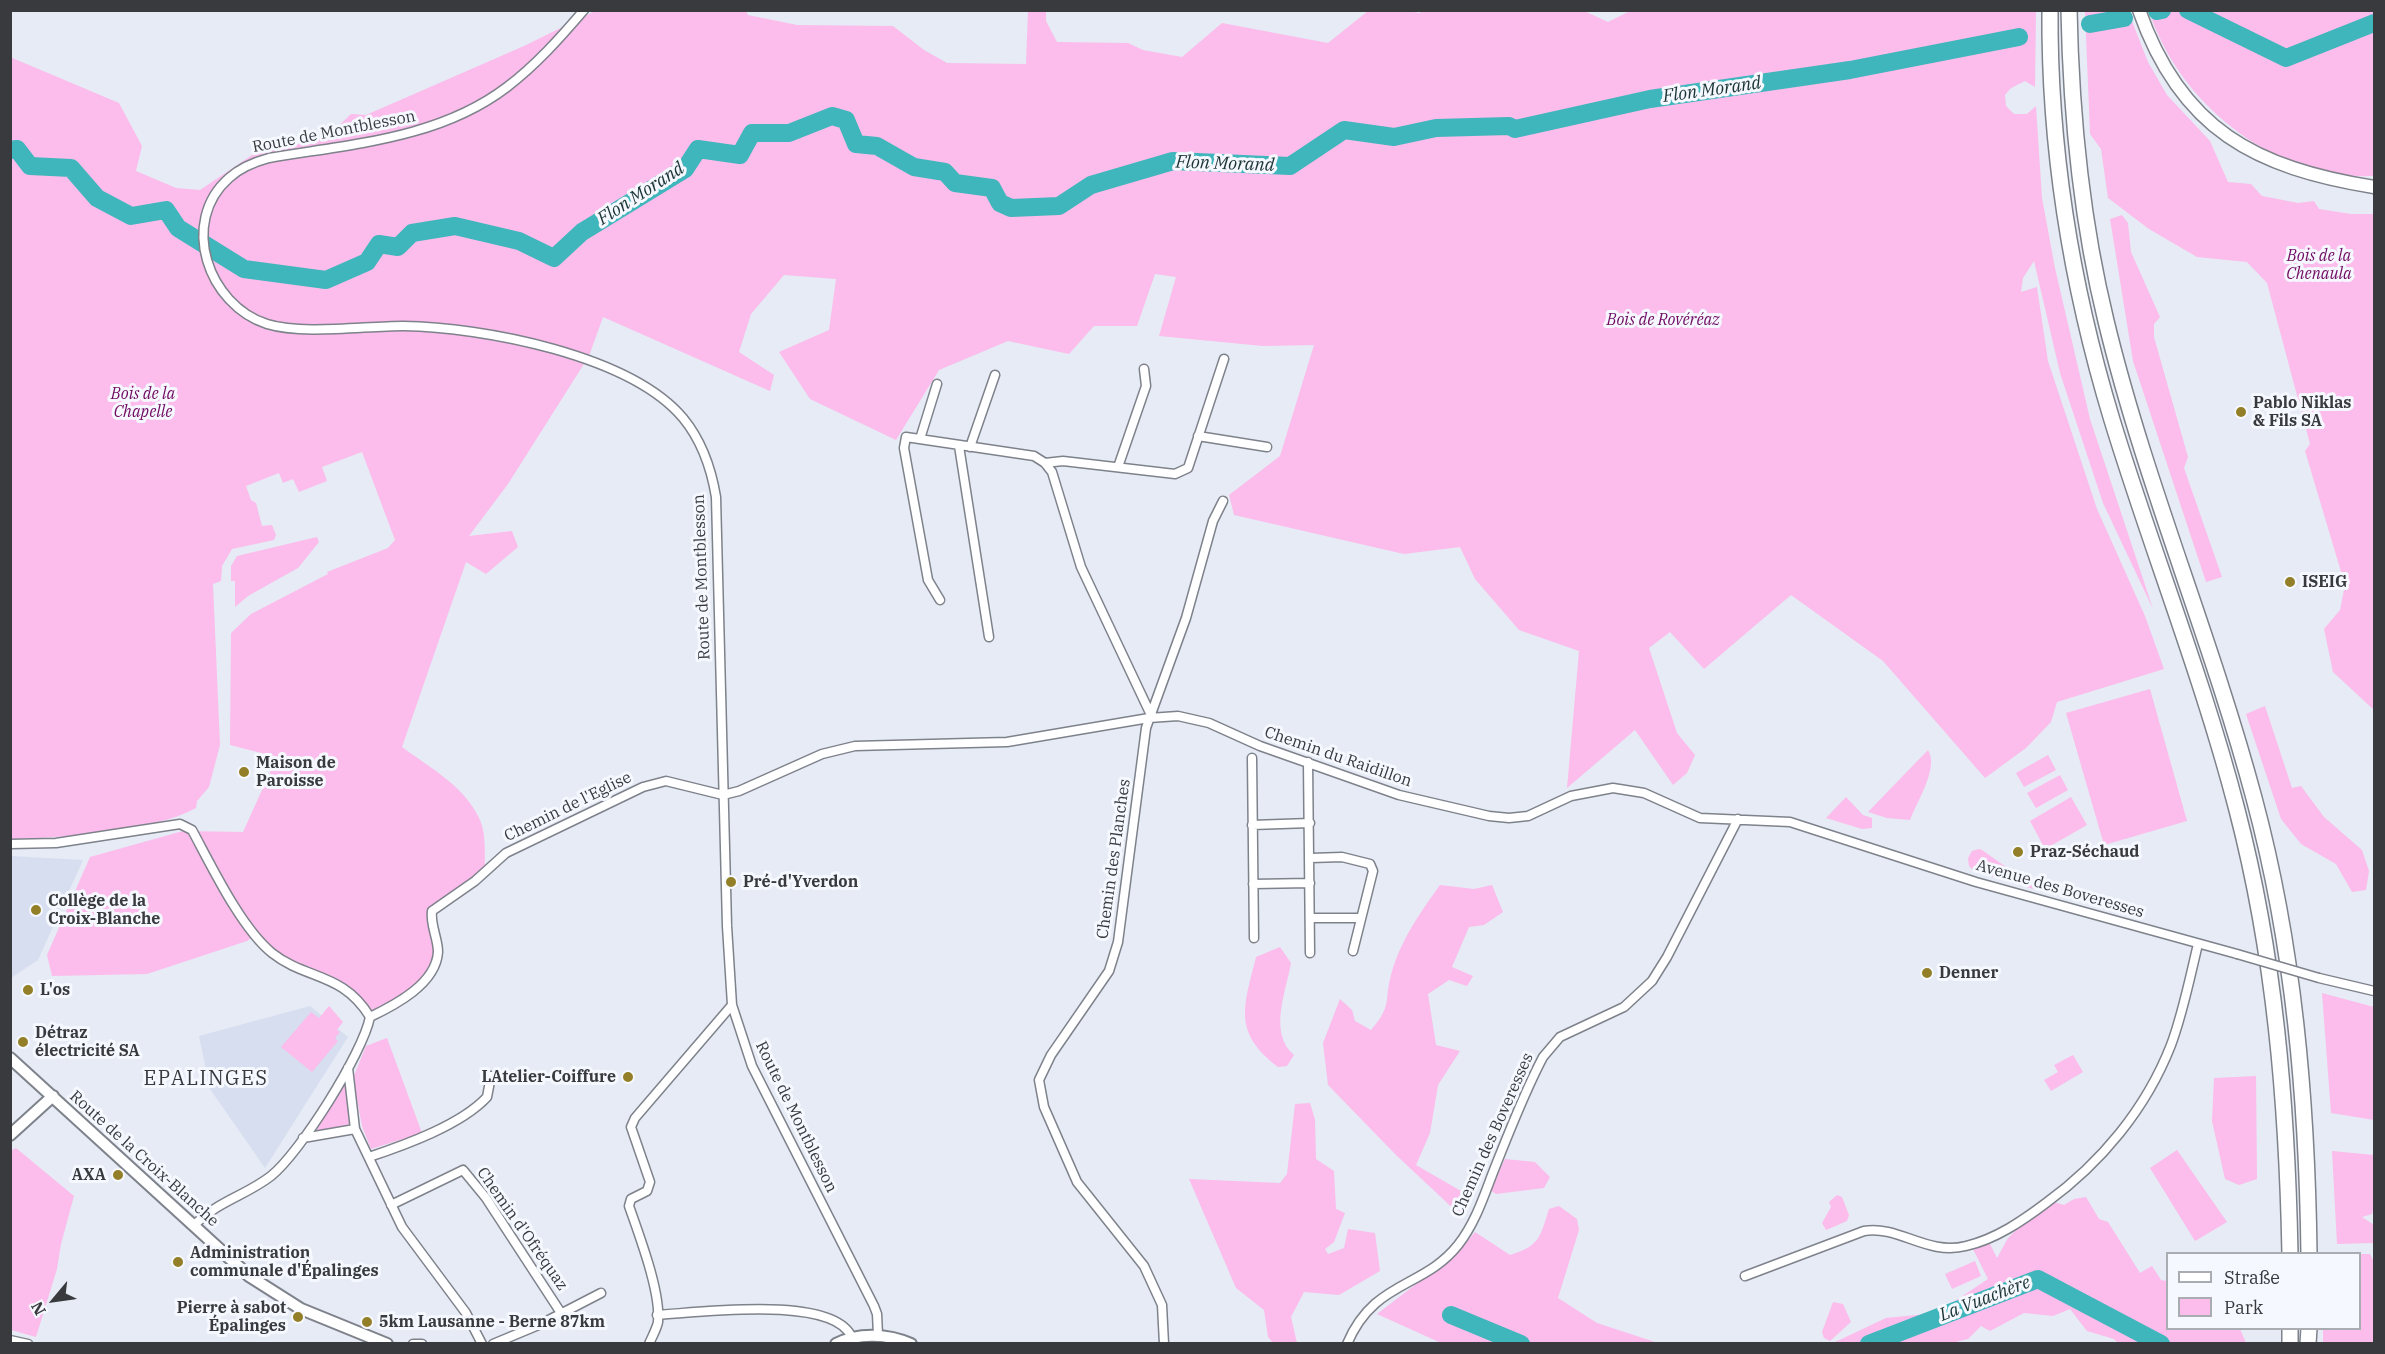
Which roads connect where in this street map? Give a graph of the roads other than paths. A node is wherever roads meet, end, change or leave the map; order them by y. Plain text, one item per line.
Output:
1 (584, 10) edge
2 (2050, 10) edge
3 (2069, 10) edge
4 (2139, 10) edge
5 (2374, 187) edge
6 (1224, 359) dead end
7 (1143, 369) dead end
8 (995, 375) dead end
9 (937, 384) dead end
10 (1198, 436) junction
11 (920, 439) junction
12 (959, 446) junction
13 (970, 447) junction
14 (1267, 447) dead end
15 (1045, 463) junction
16 (1118, 467) junction
17 (1223, 501) dead end
18 (940, 600) dead end
19 (989, 637) dead end
20 (1149, 716) junction
21 (1252, 758) dead end
22 (1308, 762) junction
23 (723, 795) junction
24 (1738, 819) junction
25 (1310, 823) junction
26 (1252, 825) junction
27 (10, 844) edge
28 (1311, 858) junction
29 (1310, 883) junction
30 (1253, 884) junction
31 (1310, 918) junction
32 (1361, 918) junction
33 (1254, 938) dead end
34 (2198, 944) junction
35 (1353, 951) dead end
36 (1310, 953) dead end
37 (2374, 991) edge
38 (732, 1005) junction
39 (370, 1017) junction
40 (10, 1058) edge
41 (348, 1068) junction
42 (491, 1076) dead end
43 (53, 1096) junction
44 (355, 1129) junction
45 (10, 1135) edge
46 (303, 1138) junction
47 (369, 1157) junction
48 (391, 1205) junction
49 (194, 1225) junction
50 (2290, 1252) edge
51 (2309, 1252) edge
52 (1745, 1276) dead end
53 (601, 1293) dead end
54 (561, 1313) junction
55 (657, 1314) junction
56 (878, 1335) junction
57 (852, 1338) junction
58 (10, 1340) edge
59 (28, 1344) edge
60 (387, 1344) edge
61 (413, 1344) edge
62 (422, 1344) edge
63 (482, 1344) edge
64 (493, 1344) edge
65 (649, 1344) edge
66 (836, 1344) edge
67 (912, 1344) edge
68 (1164, 1344) edge
69 (1347, 1344) edge

1 - 23 street, Route de Montblesson
2 - 50 highway
3 - 51 highway
4 - 5 main road
6 - 10 street
7 - 16 street
8 - 13 street
9 - 11 street
10 - 14 street
10 - 16 street
11 - 12 street
11 - 18 street
12 - 13 street
12 - 19 street
13 - 15 street
15 - 16 street
15 - 20 street
17 - 20 street
20 - 22 street, Chemin du Raidillon
20 - 23 street, Chemin du Raidillon
20 - 68 street, Chemin des Planches
21 - 26 street
22 - 24 street, Chemin du Raidillon
22 - 25 street
23 - 38 street, Route de Montblesson
23 - 39 street, Chemin de l'Eglise
24 - 34 street, Avenue des Boveresses
24 - 69 street, Chemin des Boveresses
25 - 26 street
25 - 28 street
26 - 30 street
27 - 39 street
28 - 29 street
28 - 32 street
29 - 30 street
29 - 31 street
30 - 33 street
31 - 32 street
31 - 36 street
32 - 35 street
34 - 37 street, Avenue des Boveresses, bridge
34 - 52 street
38 - 55 street
38 - 56 street, Route de Montblesson
39 - 41 street
40 - 43 street, Route de la Croix-Blanche
41 - 44 street
41 - 46 street
42 - 47 street
43 - 45 street
43 - 49 street, Route de la Croix-Blanche
44 - 46 street
44 - 47 street
46 - 49 street
47 - 48 street
48 - 54 street, Chemin d'Ofréquaz
48 - 63 street
49 - 60 street, Route de la Croix-Blanche
53 - 54 street, Chemin d'Ofréquaz
54 - 64 street, Chemin d'Ofréquaz
55 - 57 street
55 - 65 street
56 - 57 street
56 - 67 street
57 - 66 street
58 - 59 street
61 - 62 street

